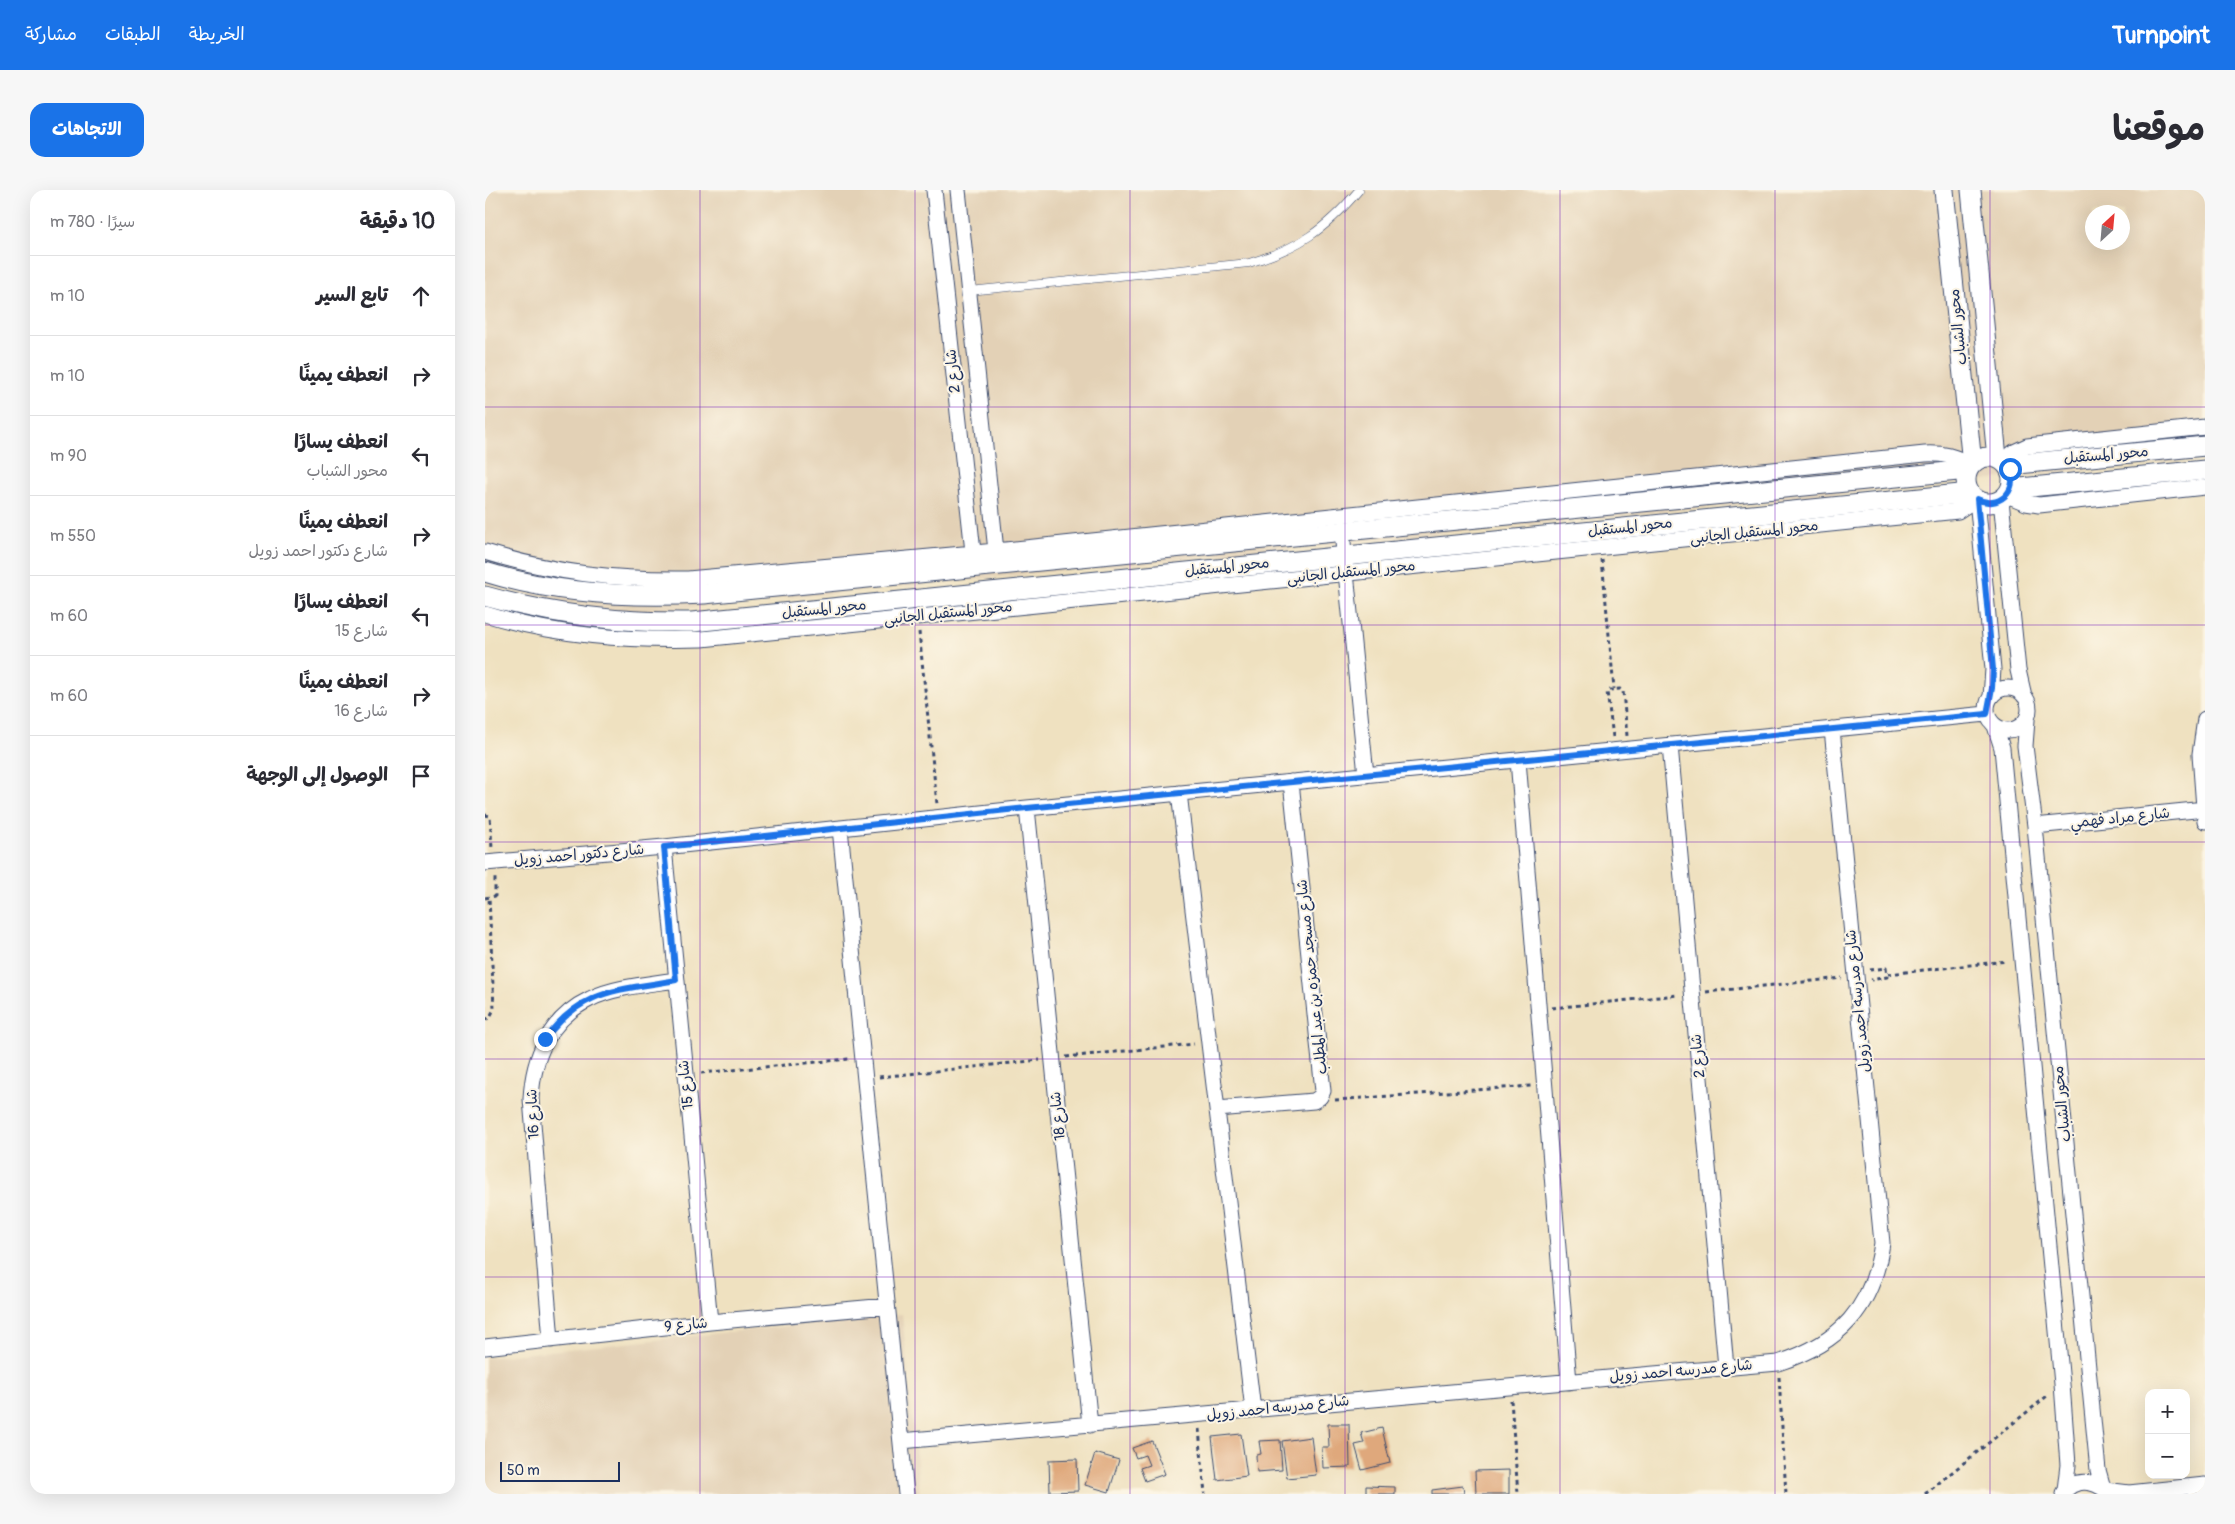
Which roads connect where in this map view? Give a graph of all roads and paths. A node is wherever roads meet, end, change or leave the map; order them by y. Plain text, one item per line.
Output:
1 (934, 190) edge
2 (958, 190) edge
3 (1359, 190) edge
4 (1944, 190) edge
5 (1971, 190) edge
6 (969, 291) junction
7 (945, 294) junction
8 (2205, 427) edge
9 (2205, 446) edge
10 (2002, 461) junction
11 (1970, 466) junction
12 (2205, 470) edge
13 (2205, 487) edge
14 (2006, 495) junction
15 (1973, 496) junction
16 (1342, 532) junction
17 (1601, 547) junction
18 (996, 551) junction
19 (485, 552) edge
20 (973, 552) junction
21 (1345, 564) junction
22 (485, 572) edge
23 (485, 596) edge
24 (485, 614) edge
25 (917, 616) junction
26 (1614, 689) junction
27 (1991, 696) junction
28 (2024, 696) junction
29 (2205, 719) edge
30 (1991, 720) junction
31 (2027, 720) junction
32 (1832, 729) junction
33 (1670, 745) junction
34 (1621, 749) junction
35 (1518, 760) junction
36 (1366, 775) junction
37 (1291, 782) junction
38 (1179, 793) junction
39 (1027, 808) junction
40 (2205, 813) edge
41 (485, 815) edge
42 (938, 818) junction
43 (2035, 826) junction
44 (840, 828) junction
45 (664, 847) junction
46 (491, 862) edge
47 (487, 898) edge
48 (2021, 960) junction
49 (1888, 974) junction
50 (1855, 977) junction
51 (676, 980) junction
52 (485, 1020) edge
53 (862, 1058) junction
54 (685, 1074) junction
55 (1543, 1085) junction
56 (1321, 1095) junction
57 (1217, 1109) junction
58 (887, 1306) junction
59 (710, 1322) junction
60 (551, 1340) junction
61 (485, 1347) edge
62 (1778, 1363) junction
63 (1726, 1367) junction
64 (1569, 1382) junction
65 (2062, 1384) junction
66 (1510, 1387) junction
67 (1253, 1410) junction
68 (1197, 1416) junction
69 (1090, 1425) junction
70 (901, 1441) junction
71 (2205, 1485) edge
72 (2105, 1491) edge
73 (2063, 1492) edge
74 (906, 1494) edge
75 (1205, 1494) edge
76 (1518, 1494) edge
77 (1786, 1494) edge
78 (1925, 1494) edge

1 - 7 street, شارع 2
2 - 6 street, شارع 2
3 - 6 lane
4 - 11 street, محور الشباب
5 - 10 street, محور الشباب
6 - 7 street
6 - 18 street, شارع 2
7 - 20 street, شارع 2
8 - 10 street
9 - 10 street, محور المستقبل
10 - 11 street
10 - 14 street
11 - 15 street
11 - 16 street, محور المستقبل
11 - 18 street
12 - 14 street, محور المستقبل
13 - 14 street
14 - 15 street
14 - 28 street
15 - 17 street, محور المستقبل الجانبى
15 - 21 street, محور المستقبل
15 - 27 street
16 - 21 street
16 - 22 street, محور المستقبل
17 - 21 street, محور المستقبل الجانبى
17 - 26 path
18 - 20 street
19 - 20 street
21 - 23 street, محور المستقبل
21 - 25 street, محور المستقبل الجانبى
21 - 36 street
24 - 25 street, محور المستقبل الجانبى
25 - 42 path
26 - 34 path
26 - 34 path
27 - 28 street
27 - 30 street
28 - 31 street
29 - 40 street
30 - 31 street
30 - 32 street, شارع دكتور احمد زويل
30 - 48 street, محور الشباب
31 - 43 street, محور الشباب
32 - 33 street, شارع دكتور احمد زويل
32 - 50 street, شارع مدرسه احمد زويل
33 - 34 street, شارع دكتور احمد زويل
33 - 63 street, شارع 2
34 - 35 street, شارع دكتور احمد زويل
35 - 36 street, شارع دكتور احمد زويل
35 - 55 street
36 - 37 street, شارع دكتور احمد زويل
37 - 38 street, شارع دكتور احمد زويل
37 - 56 street, شارع مسجد حمزه بن عبد المطلب
38 - 39 street, شارع دكتور احمد زويل
38 - 57 street
39 - 42 street, شارع دكتور احمد زويل
39 - 69 street, شارع 18
40 - 43 street, شارع مراد فهمي
41 - 46 path
42 - 44 street, شارع دكتور احمد زويل
43 - 72 street, محور الشباب
44 - 45 street, شارع دكتور احمد زويل
44 - 53 street
45 - 46 street, شارع دكتور احمد زويل
45 - 51 street, شارع 15
46 - 47 path
47 - 52 path
48 - 49 path
48 - 65 street, محور الشباب
49 - 50 path
49 - 50 path
50 - 62 street, شارع مدرسه احمد زويل
51 - 54 street, شارع 15
51 - 60 street, شارع 16
53 - 54 path
53 - 58 street
54 - 59 street, شارع 15
55 - 56 path
55 - 64 street
56 - 57 street, شارع مسجد حمزه بن عبد المطلب
57 - 67 street
58 - 59 street, شارع 9
58 - 70 street
59 - 60 street, شارع 9
60 - 61 street, شارع 9
62 - 63 street, شارع مدرسه احمد زويل
62 - 77 path
63 - 64 street, شارع مدرسه احمد زويل
64 - 66 street, شارع مدرسه احمد زويل
65 - 73 street, محور الشباب
65 - 78 path
66 - 67 street, شارع مدرسه احمد زويل
66 - 76 path
67 - 68 street, شارع مدرسه احمد زويل
68 - 69 street, شارع مدرسه احمد زويل
68 - 75 path
69 - 70 street, شارع مدرسه احمد زويل
70 - 74 street
71 - 72 street
72 - 73 street

